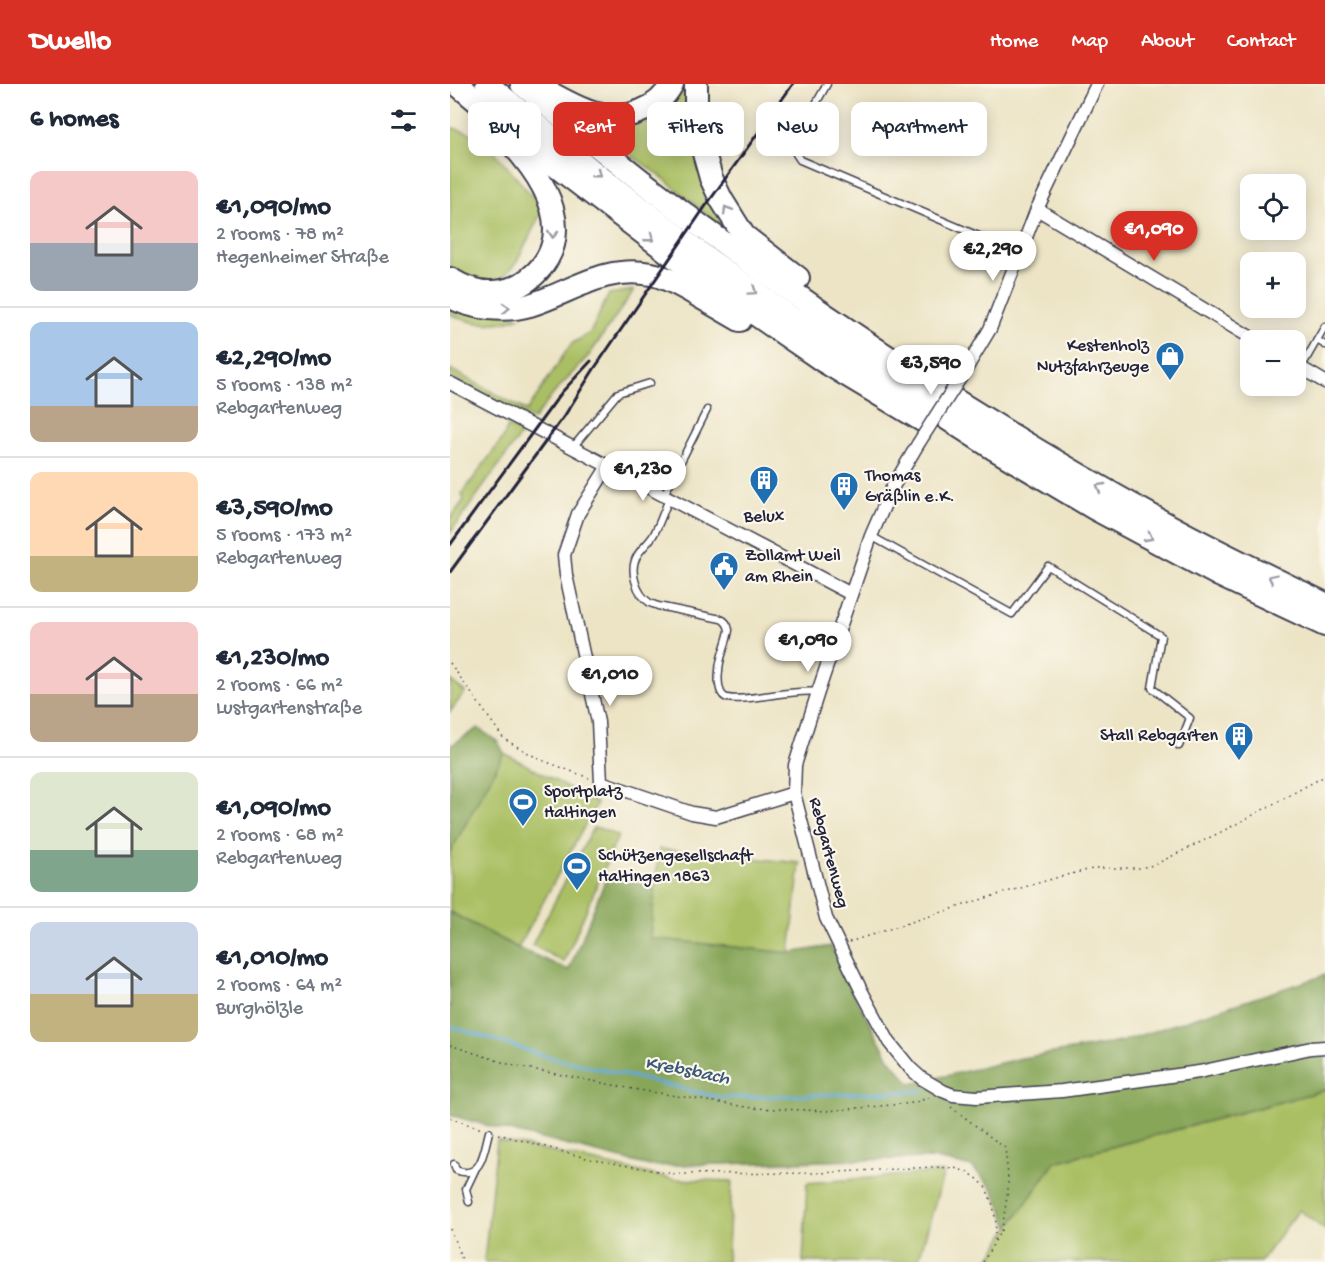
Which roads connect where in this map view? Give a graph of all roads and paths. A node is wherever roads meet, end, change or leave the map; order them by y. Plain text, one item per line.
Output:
1 (522, 84) edge
2 (533, 84) edge
3 (672, 84) edge
4 (696, 84) edge
5 (827, 84) edge
6 (1097, 84) edge
7 (472, 88) edge
8 (1037, 209) junction
9 (1022, 250) junction
10 (450, 279) edge
11 (450, 296) edge
12 (840, 325) junction
13 (1325, 326) edge
14 (1240, 331) edge
15 (1317, 340) junction
16 (1325, 345) edge
17 (1306, 355) edge
18 (822, 360) junction
19 (1306, 371) edge
20 (1325, 382) edge
21 (450, 383) edge
22 (650, 383) dead end
23 (707, 410) dead end
24 (573, 447) junction
25 (993, 448) junction
26 (608, 466) junction
27 (666, 497) junction
28 (872, 536) junction
29 (851, 594) junction
30 (1325, 604) edge
31 (1325, 625) edge
32 (450, 663) edge
33 (818, 692) junction
34 (1179, 746) dead end
35 (1325, 776) edge
36 (602, 782) junction
37 (794, 793) junction
38 (839, 945) junction
39 (450, 1045) edge
40 (1325, 1047) edge
41 (942, 1091) junction
42 (450, 1118) edge
43 (489, 1132) junction
44 (454, 1164) dead end
45 (475, 1170) junction
46 (469, 1202) dead end
47 (450, 1229) edge
48 (994, 1244) junction
49 (464, 1262) edge
50 (983, 1262) edge

1 - 12 highway
2 - 3 highway
12 -> 4 highway
5 - 9 lane
6 - 8 street, Rebgartenweg
7 -> 10 highway
7 -> 18 highway
7 -> 25 highway
8 - 9 street, Rebgartenweg
8 - 14 street
9 - 28 street, Rebgartenweg, bridge
11 -> 18 highway
30 -> 12 highway
13 - 15 lane
15 - 16 lane
15 - 17 lane
18 - 25 highway
19 - 20 street
21 - 24 street
22 - 24 lane
23 - 27 lane
24 - 26 street
25 -> 31 highway
26 - 27 street
26 - 36 street
27 - 29 street
27 - 33 lane
28 - 29 street, Rebgartenweg
28 - 34 lane
29 - 33 street, Rebgartenweg
32 - 36 path
33 - 37 street, Rebgartenweg
35 - 38 path
36 - 37 street
37 - 38 street, Rebgartenweg
38 - 41 street, Rebgartenweg
39 - 41 path
40 - 41 street, Rebgartenweg
41 - 48 path
42 - 43 path
43 - 45 lane
43 - 48 path
44 - 45 lane
45 - 46 lane
47 - 49 path
48 - 50 path

